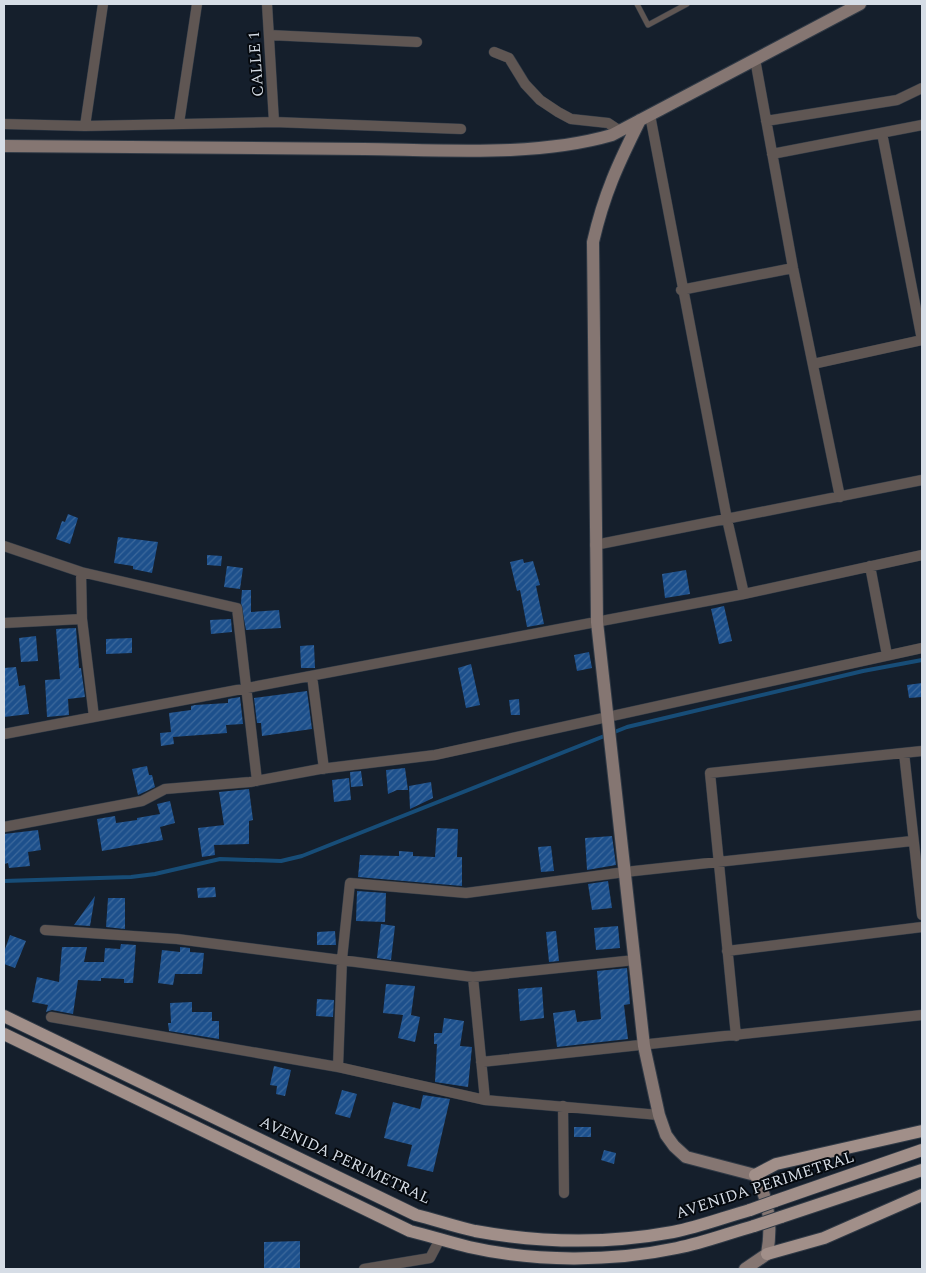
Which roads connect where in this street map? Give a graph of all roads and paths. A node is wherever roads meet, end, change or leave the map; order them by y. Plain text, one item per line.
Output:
1 (103, 4) edge
2 (197, 4) edge
3 (267, 4) edge
4 (637, 4) edge
5 (687, 4) edge
6 (860, 4) edge
7 (269, 35) junction
8 (417, 42) dead end
9 (494, 52) dead end
10 (755, 59) junction
11 (922, 88) edge
12 (645, 118) junction
13 (766, 121) junction
14 (274, 122) junction
15 (179, 123) junction
16 (4, 124) edge
17 (922, 125) edge
18 (85, 126) junction
19 (461, 129) dead end
20 (620, 131) junction
21 (882, 133) junction
22 (4, 146) edge
23 (772, 154) junction
24 (793, 268) junction
25 (682, 290) junction
26 (922, 340) edge
27 (813, 364) junction
28 (922, 480) edge
29 (840, 497) junction
30 (727, 519) junction
31 (595, 545) junction
32 (4, 546) edge
33 (922, 555) edge
34 (870, 566) junction
35 (81, 572) junction
36 (744, 594) junction
37 (82, 619) junction
38 (597, 622) junction
39 (4, 623) edge
40 (922, 648) edge
41 (887, 655) junction
42 (312, 676) junction
43 (246, 689) junction
44 (94, 717) junction
45 (610, 729) junction
46 (4, 734) edge
47 (922, 751) edge
48 (904, 753) junction
49 (324, 769) junction
50 (257, 781) junction
51 (4, 827) edge
52 (912, 841) junction
53 (718, 863) junction
54 (626, 872) junction
55 (922, 915) edge
56 (922, 927) edge
57 (45, 930) dead end
58 (727, 951) junction
59 (342, 959) junction
60 (635, 960) junction
61 (473, 977) junction
62 (922, 1015) edge
63 (4, 1016) edge
64 (52, 1018) dead end
65 (4, 1034) edge
66 (736, 1036) junction
67 (644, 1046) junction
68 (481, 1062) junction
69 (338, 1067) junction
70 (485, 1100) junction
71 (563, 1106) junction
72 (659, 1115) junction
73 (922, 1131) edge
74 (922, 1150) edge
75 (922, 1170) edge
76 (755, 1175) junction
77 (564, 1192) dead end
78 (922, 1195) edge
79 (440, 1239) junction
80 (767, 1254) junction
81 (430, 1258) junction
82 (364, 1269) edge
83 (425, 1269) edge
84 (745, 1269) edge

1 - 18 street
2 - 15 street
3 - 7 street, CALLE 1
4 - 5 lane
6 - 10 street
7 - 8 street
7 - 14 street, CALLE 1
9 - 20 street
10 - 12 street
10 - 13 street
11 - 13 street
12 - 20 street
12 - 25 street
12 - 31 street
13 - 23 street
14 - 15 street
14 - 19 street
15 - 18 street
16 - 18 street
17 - 21 street
20 - 22 street
21 - 23 street
21 - 26 street
23 - 24 street
24 - 25 street
24 - 27 street
25 - 30 street
26 - 27 street
27 - 29 street
28 - 29 street
29 - 30 street
30 - 31 street
30 - 36 street
31 - 38 street
32 - 35 street
33 - 34 street
34 - 36 street
34 - 41 street
35 - 37 street
35 - 43 street
36 - 38 street
37 - 39 street
37 - 44 street
38 - 42 street
38 - 45 street
40 - 41 street
41 - 45 street
42 - 43 street
42 - 49 street
43 - 44 street
43 - 50 street
44 - 46 street
45 - 49 street
45 - 54 street
47 - 48 street
48 - 52 street
48 - 53 street
49 - 50 street
50 - 51 street
52 - 53 street
52 - 55 street
53 - 54 street
53 - 58 street
54 - 59 street
54 - 60 street
56 - 58 street
57 - 59 street
58 - 66 street
59 - 61 street
59 - 69 street
60 - 61 street
60 - 67 street
61 - 68 street
62 - 66 street
63 - 74 main road, AVENIDA PERIMETRAL, bridge
64 - 69 street
65 - 79 main road, AVENIDA PERIMETRAL
66 - 67 street
67 - 68 street
67 - 72 street
68 - 70 street
69 - 70 street
70 - 71 street
71 - 72 street
71 - 77 street
72 - 76 street
73 - 76 main road
75 - 79 main road, AVENIDA PERIMETRAL, bridge
76 - 80 street
78 - 80 main road
79 - 81 street
80 - 84 street
81 - 82 street
81 - 83 street

